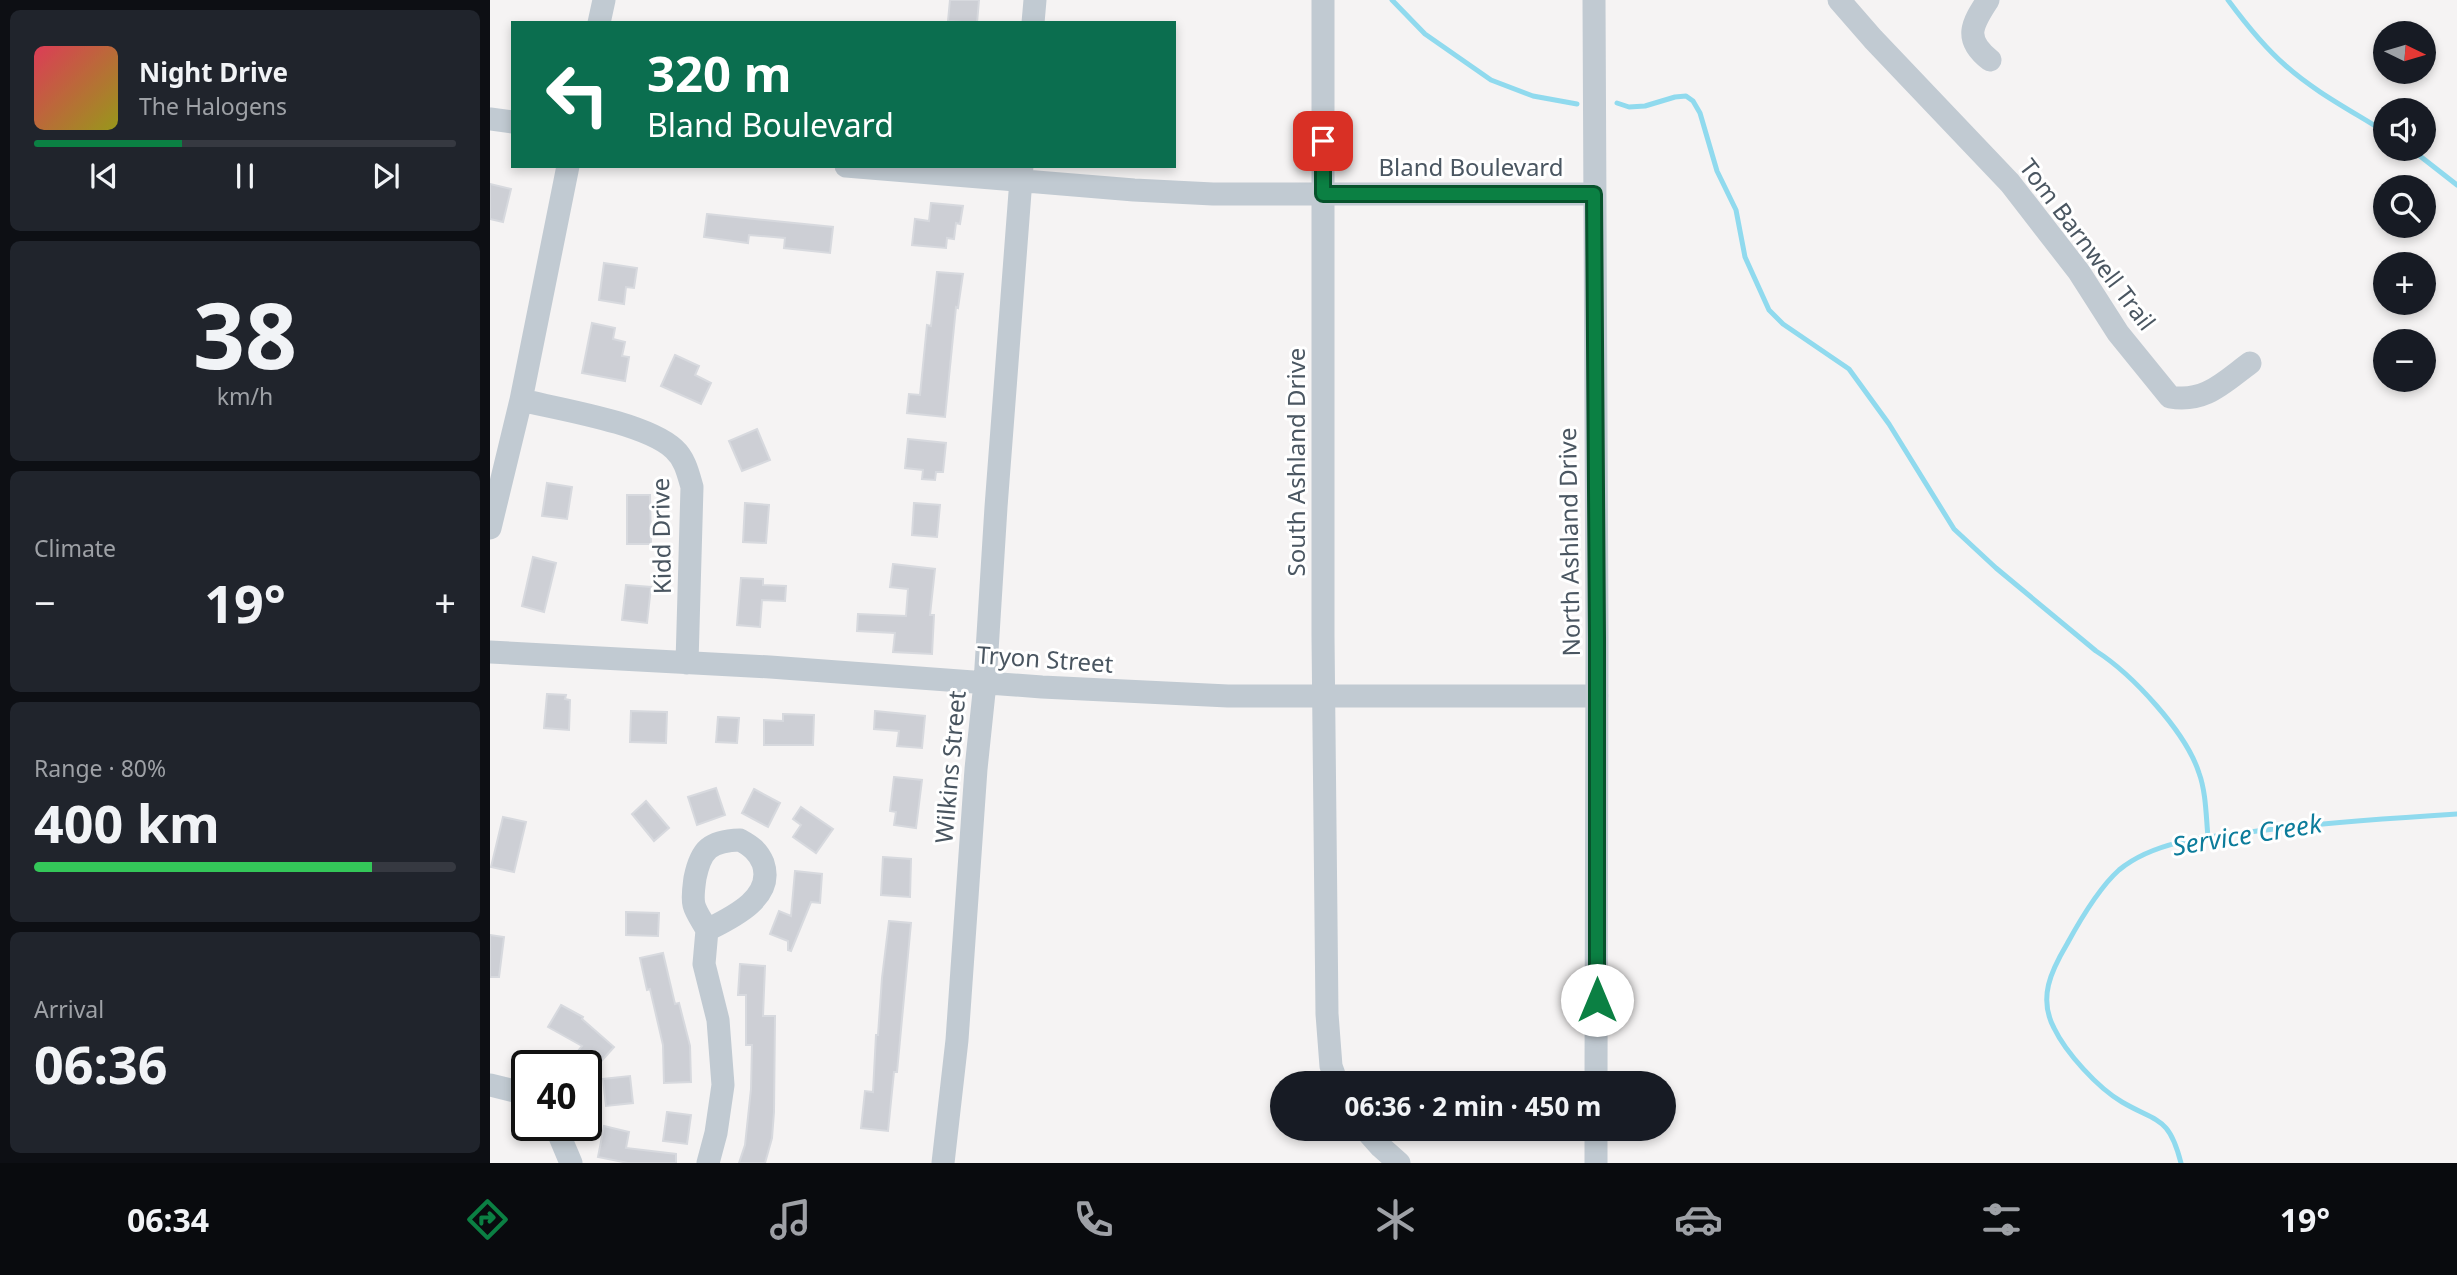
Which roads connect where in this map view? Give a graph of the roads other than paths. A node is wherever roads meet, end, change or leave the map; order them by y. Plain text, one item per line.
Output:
1 (604, 0) edge
2 (1035, 0) edge
3 (1323, 0) edge
4 (1594, 0) edge
5 (1839, 0) edge
6 (1988, 0) edge
7 (599, 21) edge
8 (1033, 21) edge
9 (1990, 60) dead end
10 (490, 119) edge
11 (511, 122) edge
12 (568, 168) edge
13 (896, 168) edge
14 (1021, 173) edge
15 (1323, 194) junction
16 (1594, 194) junction
17 (2250, 363) dead end
18 (520, 400) junction
19 (490, 528) edge
20 (490, 652) edge
21 (687, 663) junction
22 (985, 683) junction
23 (1597, 696) junction
24 (1324, 698) junction
25 (707, 930) dead end
26 (1334, 1071) edge
27 (1596, 1071) edge
28 (490, 1085) edge
29 (511, 1090) edge
30 (562, 1141) edge
31 (1376, 1141) edge
32 (1596, 1141) edge
33 (571, 1163) edge
34 (708, 1163) edge
35 (943, 1163) edge
36 (1399, 1163) edge
37 (1596, 1163) edge

1 - 7 street
2 - 8 street
3 - 15 street, South Ashland Drive
4 - 16 street, North Ashland Drive
5 - 17 street, Tom Barnwell Trail
6 - 9 street
10 - 11 street
12 - 18 street
13 - 14 street, Bland Boulevard
14 - 15 street, Bland Boulevard
14 - 22 street, Wilkins Street
15 - 16 street, Bland Boulevard
15 - 24 street, South Ashland Drive
16 - 23 street, North Ashland Drive
18 - 19 street
18 - 21 street, Kidd Drive
20 - 21 street, Tryon Street
21 - 22 street, Tryon Street
22 - 24 street, Tryon Street
22 - 35 street, Wilkins Street
23 - 24 street, Tryon Street
23 - 27 street, North Ashland Drive
24 - 26 street, South Ashland Drive
25 - 34 street
28 - 29 street
30 - 33 street
31 - 36 street
32 - 37 street

